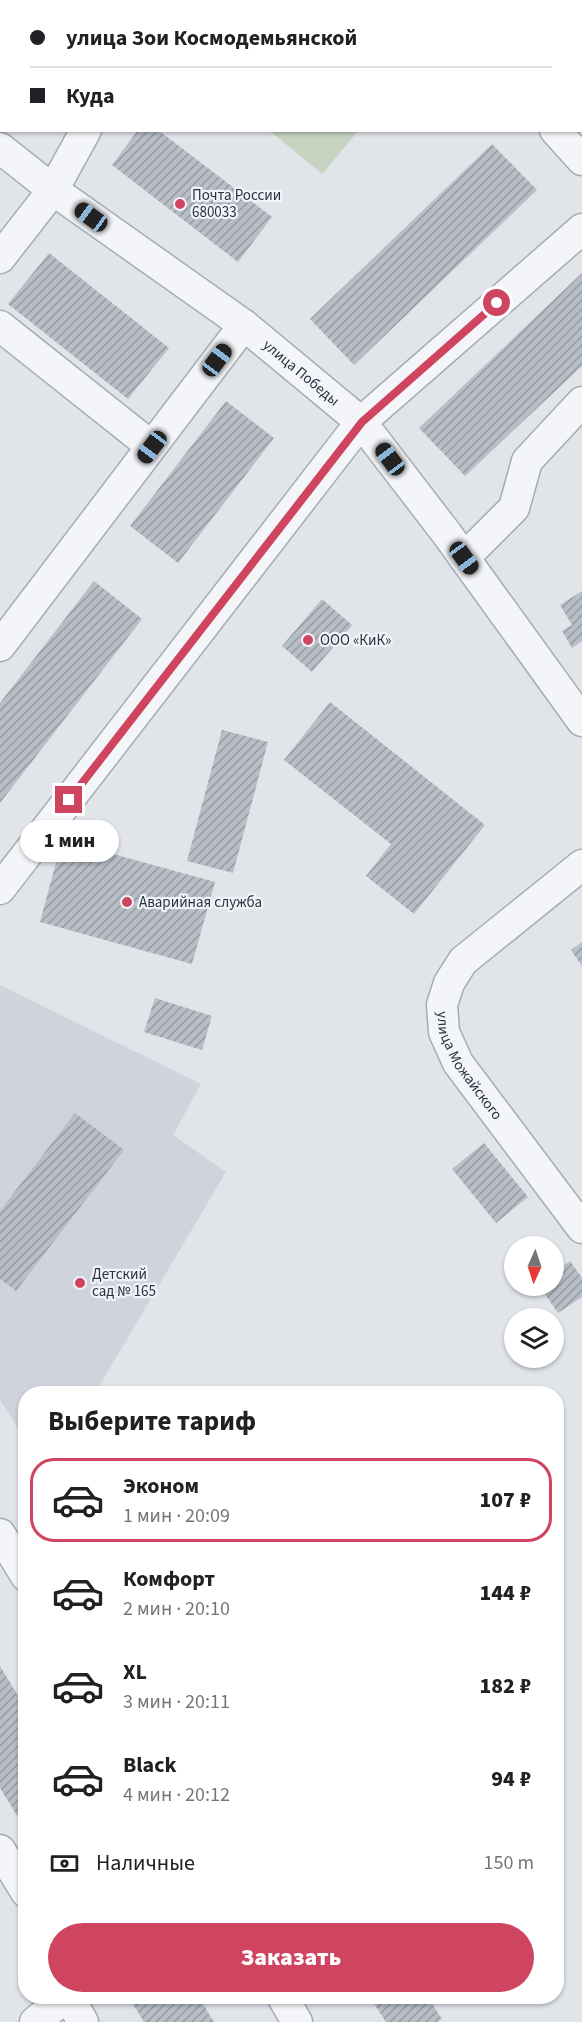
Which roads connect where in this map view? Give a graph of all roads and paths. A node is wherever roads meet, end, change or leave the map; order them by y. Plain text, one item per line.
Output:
1 (85, 132) edge
2 (557, 132) edge
3 (0, 148) edge
4 (582, 160) edge
5 (53, 190) junction
6 (582, 229) edge
7 (0, 258) edge
8 (244, 325) junction
9 (0, 326) edge
10 (582, 402) edge
11 (362, 422) junction
12 (152, 447) junction
13 (464, 558) junction
14 (0, 646) edge
15 (582, 721) edge
16 (582, 865) edge
17 (4, 877) edge
18 (582, 1227) edge
19 (0, 1534) edge
20 (18, 1562) edge
21 (0, 1850) edge
22 (18, 1879) edge
23 (58, 2004) edge
24 (73, 2004) edge
25 (287, 2004) edge
26 (35, 2022) edge
27 (83, 2022) edge
28 (297, 2022) edge

1 - 5 street
2 - 4 street
3 - 5 street, улица Победы
5 - 7 street
5 - 8 street, улица Победы
6 - 11 street
8 - 11 street, улица Победы
8 - 12 street
9 - 12 street
10 - 13 street
11 - 13 street, улица Победы
11 - 17 street
12 - 14 street
13 - 15 street, улица Победы
16 - 18 street, улица Можайского
19 - 20 street
21 - 22 street
23 - 26 street
24 - 27 street
25 - 28 street

